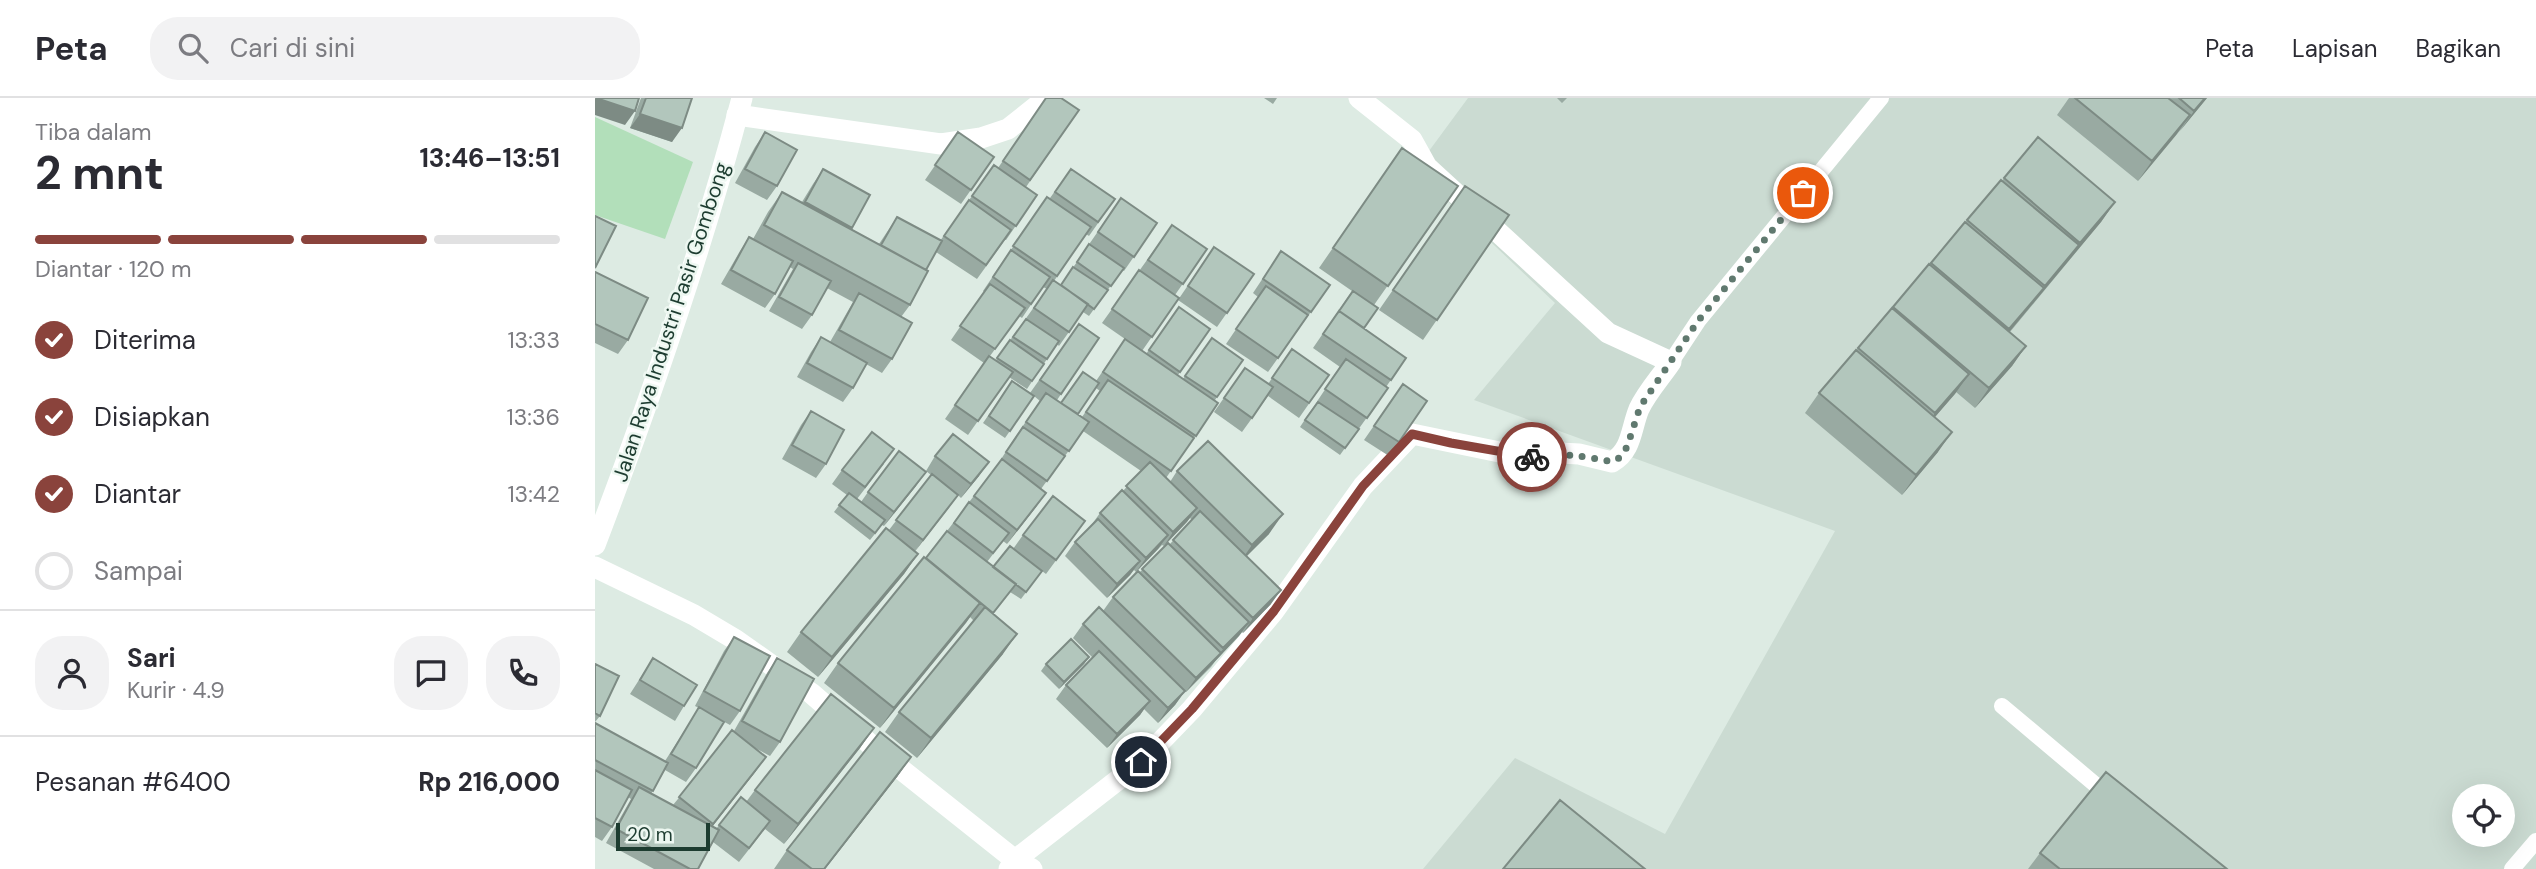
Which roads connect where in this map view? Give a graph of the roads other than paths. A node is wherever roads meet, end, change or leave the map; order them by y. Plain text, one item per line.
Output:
1 (1048, 98) edge
2 (1359, 98) edge
3 (1881, 98) edge
4 (739, 106) edge
5 (1671, 362) junction
6 (595, 545) edge
7 (595, 567) edge
8 (2003, 706) dead end
9 (2119, 806) edge
10 (2536, 841) edge
11 (1019, 866) edge
12 (2512, 869) edge

1 - 4 street
2 - 5 street
3 - 5 lane
4 - 6 street, Jalan Raya Industri Pasir Gombong
5 - 11 street
7 - 11 street
8 - 9 lane
10 - 12 lane

